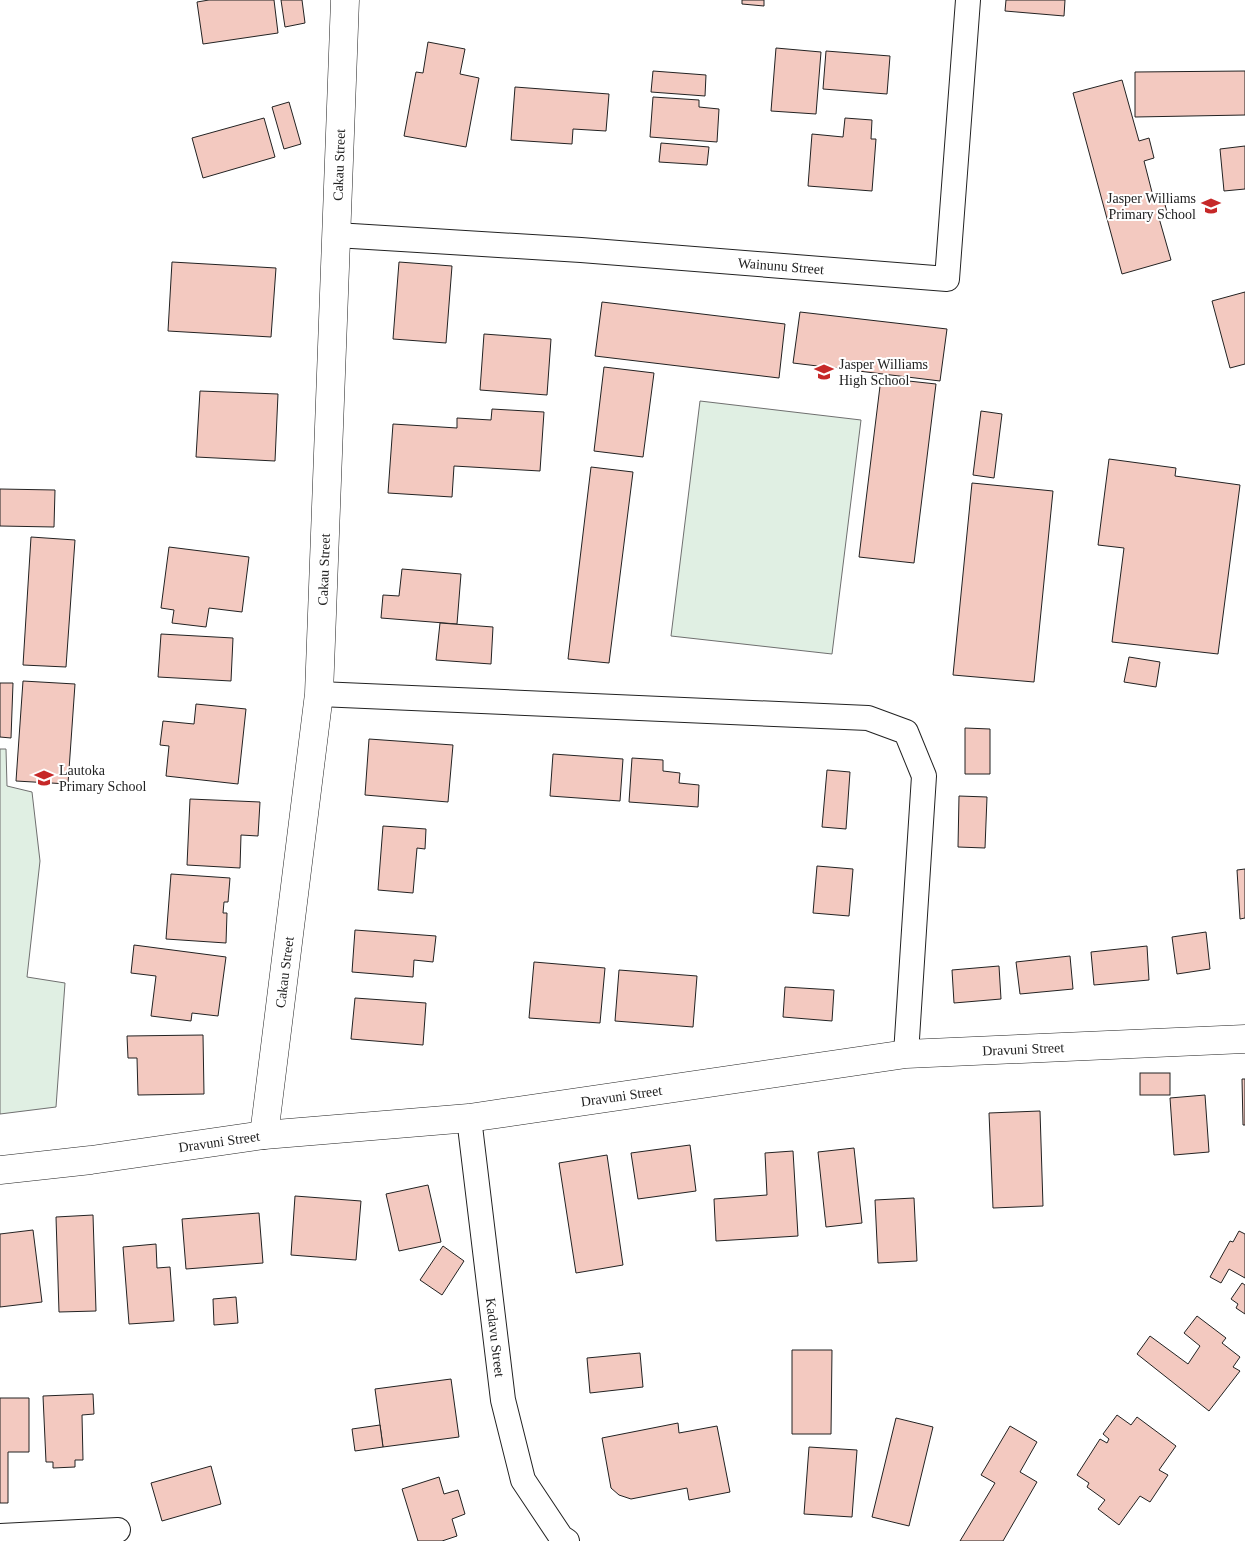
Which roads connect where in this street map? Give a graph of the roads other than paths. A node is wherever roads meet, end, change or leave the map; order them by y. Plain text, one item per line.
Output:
1 (345, 0) edge
2 (968, 0) edge
3 (336, 234) junction
4 (319, 694) junction
5 (1245, 1039) edge
6 (906, 1054) junction
7 (469, 1118) junction
8 (264, 1135) junction
9 (0, 1170) edge
10 (118, 1530) dead end
11 (0, 1536) edge
12 (566, 1541) edge

1 - 3 main road, Cakau Street
2 - 3 street, Wainunu Street
3 - 4 main road, Cakau Street
4 - 6 street
4 - 8 main road, Cakau Street
5 - 6 main road, Dravuni Street
6 - 7 main road, Dravuni Street
7 - 8 main road, Dravuni Street
7 - 12 street, Kadavu Street
8 - 9 main road, Dravuni Street
10 - 11 street

